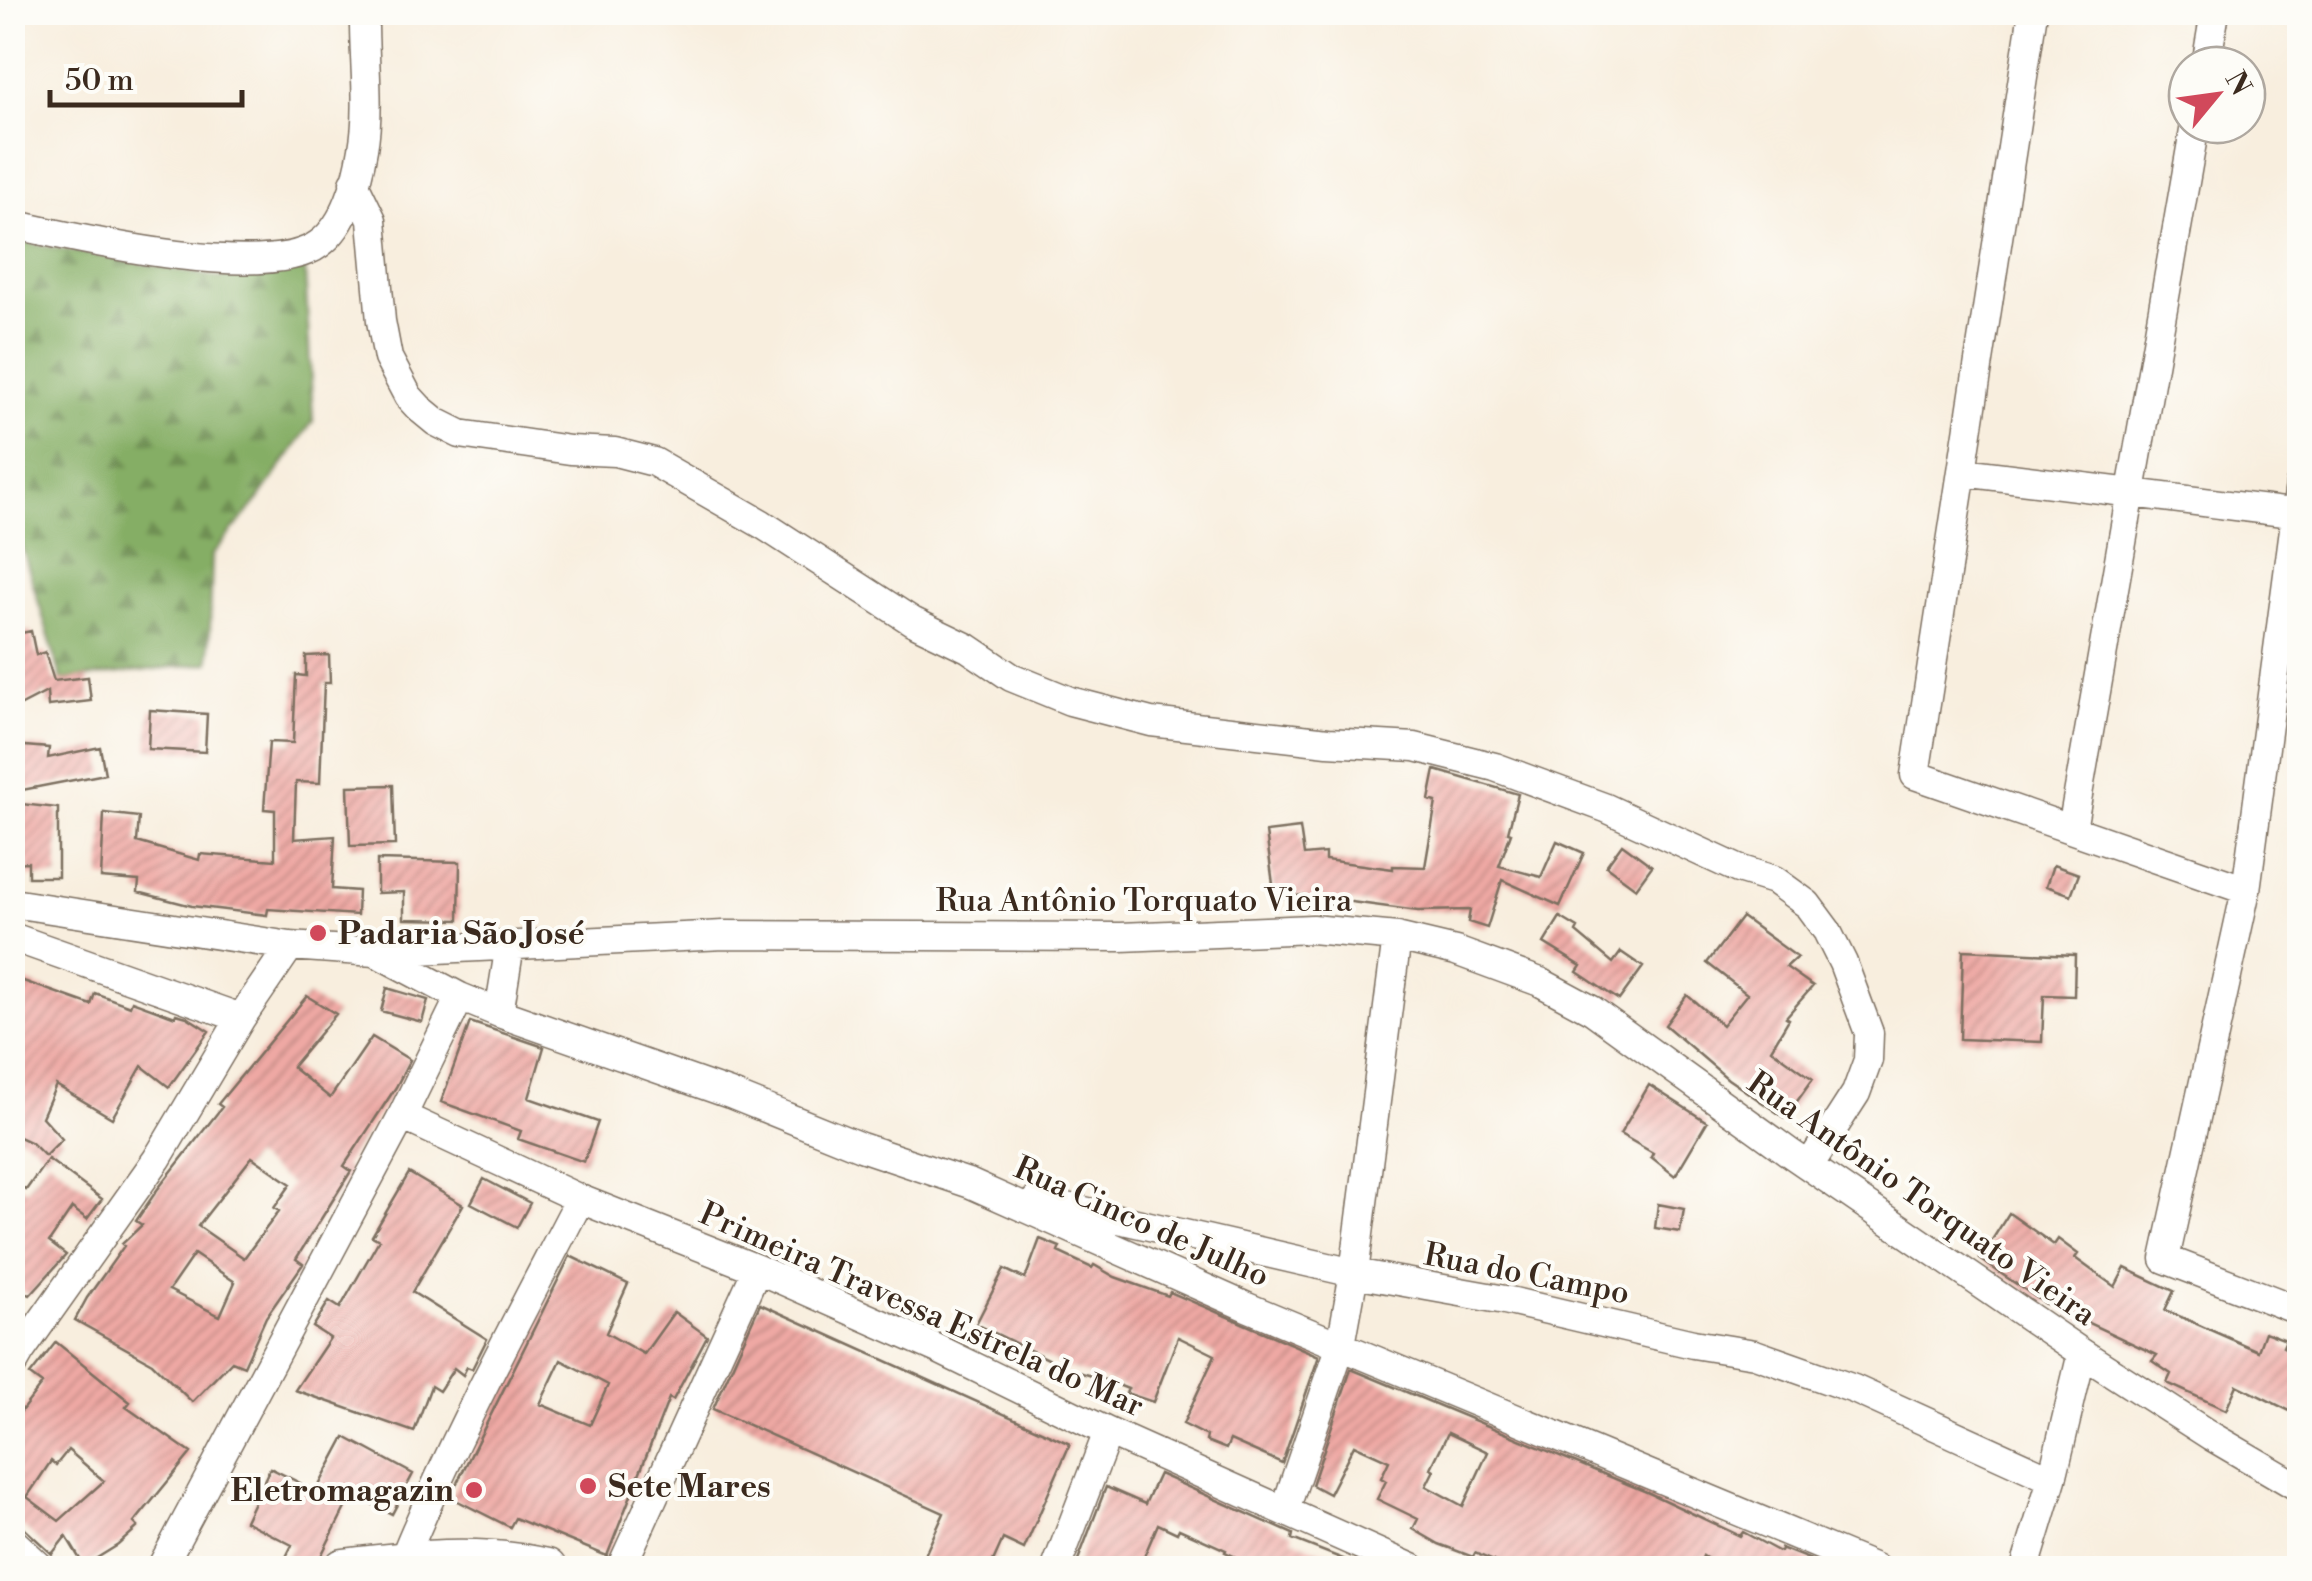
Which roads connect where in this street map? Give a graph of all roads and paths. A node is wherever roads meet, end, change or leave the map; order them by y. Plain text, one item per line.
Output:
1 (364, 12) edge
2 (2033, 12) edge
3 (2215, 12) edge
4 (2209, 45) edge
5 (2192, 145) edge
6 (354, 183) junction
7 (12, 224) edge
8 (1963, 472) junction
9 (2300, 484) edge
10 (2131, 493) junction
11 (2297, 513) edge
12 (2072, 830) junction
13 (2246, 890) junction
14 (12, 903) edge
15 (12, 937) edge
16 (1397, 937) junction
17 (510, 945) junction
18 (290, 946) junction
19 (375, 952) junction
20 (460, 997) junction
21 (499, 1013) junction
22 (241, 1018) junction
23 (402, 1116) junction
24 (1809, 1166) junction
25 (971, 1184) junction
26 (580, 1199) junction
27 (757, 1268) junction
28 (1354, 1273) junction
29 (2300, 1311) edge
30 (1341, 1345) junction
31 (2082, 1353) junction
32 (15, 1356) edge
33 (1108, 1432) junction
34 (2052, 1479) junction
35 (2300, 1488) edge
36 (1285, 1510) junction
37 (12, 1541) edge
38 (403, 1561) junction
39 (41, 1568) edge
40 (161, 1568) edge
41 (343, 1568) edge
42 (547, 1568) edge
43 (622, 1568) edge
44 (1056, 1568) edge
45 (1412, 1568) edge
46 (1875, 1568) edge
47 (2025, 1568) edge

1 - 6 street
2 - 8 street
3 - 4 street
5 - 10 street
6 - 7 street
6 - 24 street
8 - 10 street
8 - 12 street
9 - 11 street
10 - 11 street
10 - 12 street
11 - 13 street
12 - 13 street
13 - 29 street
14 - 18 street, Rua Antônio Torquato Vieira
15 - 22 street
16 - 17 street, Rua Antônio Torquato Vieira
16 - 24 street, Rua Antônio Torquato Vieira
16 - 28 street
17 - 19 street, Rua Antônio Torquato Vieira
17 - 21 street
18 - 19 street, Rua Antônio Torquato Vieira
18 - 22 street
19 - 20 street, Rua Cinco de Julho
20 - 21 street, Rua Cinco de Julho
20 - 23 street
21 - 25 street, Rua Cinco de Julho
22 - 32 street
23 - 26 street, Primeira Travessa Estrela do Mar
23 - 40 street
24 - 31 street, Rua Antônio Torquato Vieira
25 - 28 street, Rua do Campo
25 - 30 street, Rua Cinco de Julho
26 - 27 street, Primeira Travessa Estrela do Mar
26 - 38 street
27 - 33 street, Primeira Travessa Estrela do Mar
27 - 43 street
28 - 30 street
28 - 34 street, Rua do Campo
30 - 36 street
30 - 46 street, Rua Cinco de Julho
31 - 34 street
31 - 35 street, Rua Antônio Torquato Vieira
33 - 36 street, Primeira Travessa Estrela do Mar
33 - 44 street
34 - 47 street
36 - 45 street, Primeira Travessa Estrela do Mar
37 - 39 street
38 - 41 main road
38 - 42 main road

